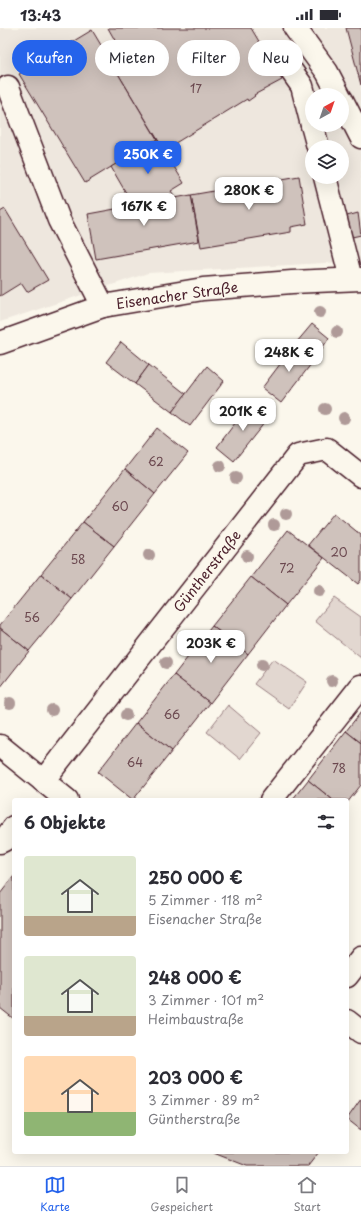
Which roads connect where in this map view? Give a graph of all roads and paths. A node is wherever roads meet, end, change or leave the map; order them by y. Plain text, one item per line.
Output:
1 (294, 28) edge
2 (295, 76) edge
3 (8, 87) dead end
4 (336, 88) edge
5 (305, 98) edge
6 (349, 114) edge
7 (361, 137) edge
8 (327, 184) edge
9 (356, 279) edge
10 (103, 306) junction
11 (0, 343) edge
12 (361, 476) edge
13 (361, 686) edge
14 (0, 746) edge
15 (42, 789) edge
16 (62, 798) edge
17 (273, 798) edge
18 (12, 830) edge
19 (0, 842) edge
20 (361, 958) edge
21 (349, 973) edge
22 (349, 1023) edge
23 (361, 1032) edge

1 - 4 street
2 - 5 street
3 - 10 street
6 - 7 street
8 - 9 street
9 - 10 street, Eisenacher Straße
10 - 11 street, Eisenacher Straße
12 - 15 street, Güntherstraße
13 - 17 street
14 - 15 street
15 - 16 street
18 - 19 street
20 - 21 street
22 - 23 street

